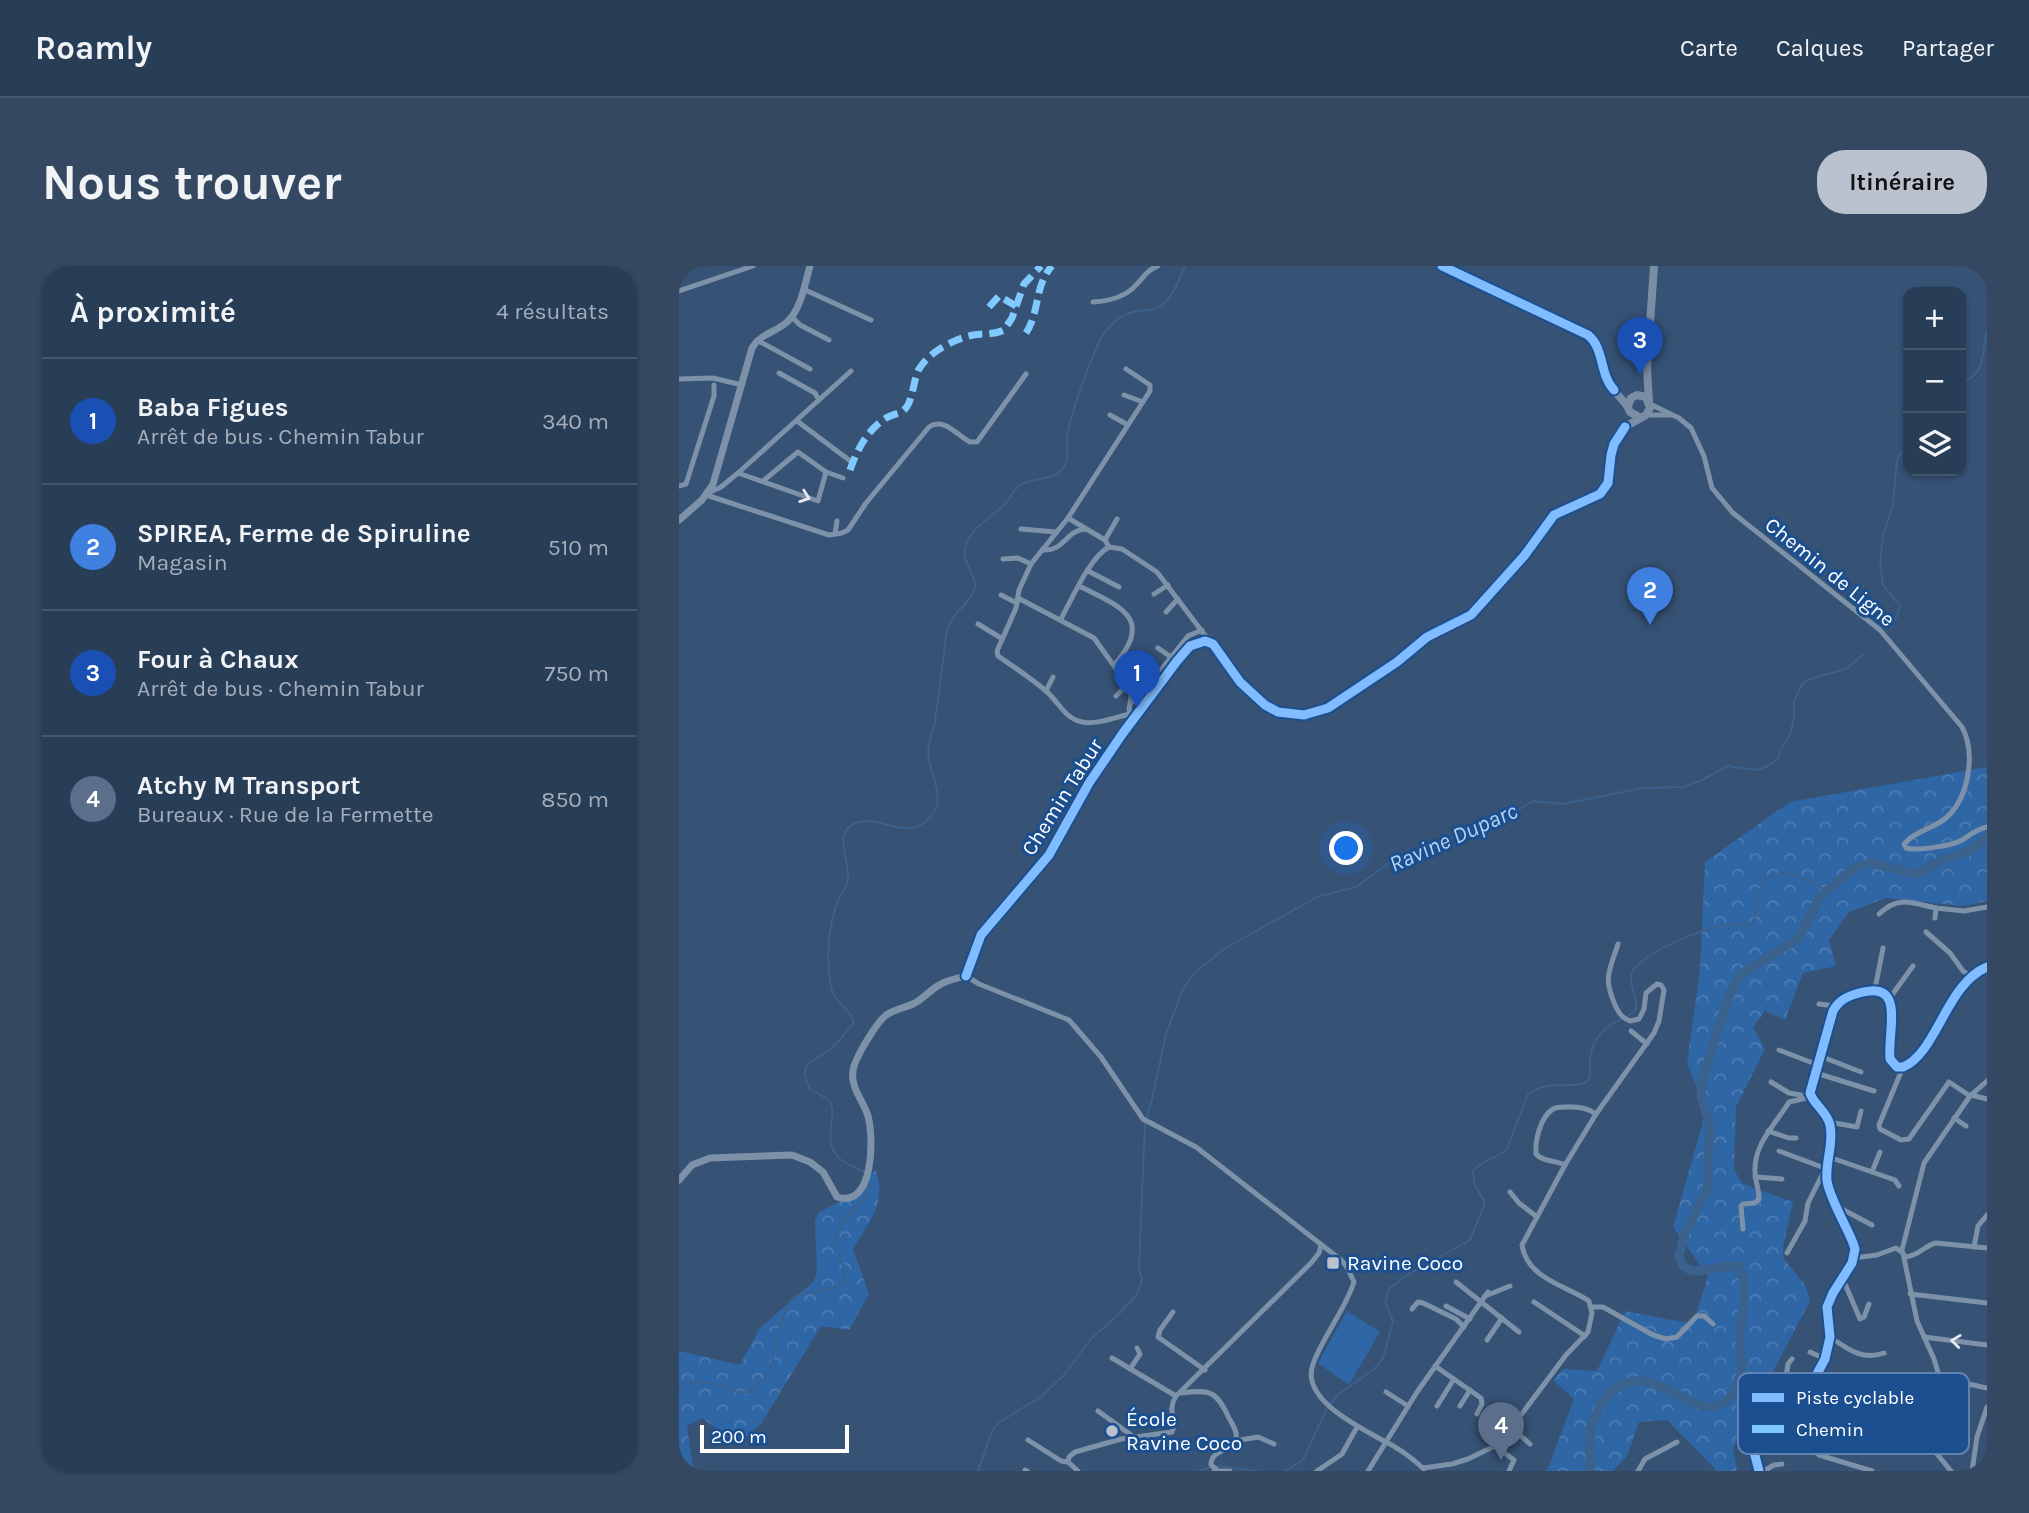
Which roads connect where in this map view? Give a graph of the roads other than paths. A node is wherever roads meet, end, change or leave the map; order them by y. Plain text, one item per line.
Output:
1 (753, 266) edge
2 (810, 266) edge
3 (1158, 266) edge
4 (1442, 266) edge
5 (1654, 266) edge
6 (803, 289) junction
7 (679, 291) edge
8 (1093, 302) dead end
9 (792, 317) junction
10 (871, 320) dead end
11 (757, 340) junction
12 (829, 340) dead end
13 (1647, 368) junction
14 (810, 369) dead end
15 (1126, 369) dead end
16 (851, 371) dead end
17 (779, 373) dead end
18 (1026, 374) dead end
19 (679, 379) edge
20 (714, 385) dead end
21 (742, 385) junction
22 (1614, 390) junction
23 (1124, 395) dead end
24 (1635, 396) junction
25 (820, 400) junction
26 (1143, 402) junction
27 (1649, 402) junction
28 (1629, 409) junction
29 (1110, 415) dead end
30 (1673, 415) junction
31 (1643, 416) junction
32 (797, 421) junction
33 (1128, 425) junction
34 (1625, 426) junction
35 (853, 463) dead end
36 (826, 472) junction
37 (738, 473) junction
38 (843, 478) dead end
39 (763, 481) junction
40 (679, 486) edge
41 (707, 494) junction
42 (1068, 517) junction
43 (1117, 519) dead end
44 (679, 520) edge
45 (837, 521) dead end
46 (1021, 529) dead end
47 (1086, 529) junction
48 (1056, 532) junction
49 (835, 534) junction
50 (1105, 540) junction
51 (1109, 547) junction
52 (1042, 550) junction
53 (1003, 559) dead end
54 (1031, 564) junction
55 (1088, 571) junction
56 (1168, 585) junction
57 (1079, 586) junction
58 (1119, 587) dead end
59 (1154, 594) dead end
60 (1001, 595) dead end
61 (1178, 600) junction
62 (1017, 601) junction
63 (1166, 612) dead end
64 (1061, 619) junction
65 (978, 624) dead end
66 (1199, 631) junction
67 (1001, 638) junction
68 (1201, 642) junction
69 (1213, 644) junction
70 (1158, 648) dead end
71 (1171, 657) junction
72 (1114, 665) junction
73 (1053, 677) dead end
74 (1128, 684) junction
75 (1046, 691) junction
76 (1117, 696) dead end
77 (1132, 702) junction
78 (1132, 715) junction
79 (1987, 827) edge
80 (1987, 906) edge
81 (1936, 908) junction
82 (1879, 914) dead end
83 (1935, 918) dead end
84 (1926, 932) dead end
85 (1618, 944) dead end
86 (1883, 948) dead end
87 (1913, 966) dead end
88 (1987, 967) edge
89 (966, 976) junction
90 (1971, 976) junction
91 (1875, 989) junction
92 (1889, 999) junction
93 (1819, 1004) dead end
94 (1836, 1006) junction
95 (1631, 1031) dead end
96 (1647, 1044) junction
97 (1779, 1050) dead end
98 (1821, 1056) junction
99 (1818, 1065) junction
100 (1903, 1067) junction
101 (1861, 1072) dead end
102 (1816, 1073) junction
103 (1987, 1081) edge
104 (1771, 1082) dead end
105 (1874, 1091) dead end
106 (1971, 1095) junction
107 (1811, 1097) junction
108 (1987, 1099) edge
109 (1861, 1111) dead end
110 (1596, 1114) junction
111 (1954, 1118) junction
112 (1829, 1122) junction
113 (1966, 1126) dead end
114 (1768, 1131) junction
115 (1796, 1138) dead end
116 (1779, 1151) dead end
117 (1880, 1152) dead end
118 (1829, 1157) junction
119 (1565, 1165) junction
120 (1827, 1169) junction
121 (1872, 1172) junction
122 (1755, 1177) junction
123 (1782, 1179) dead end
124 (679, 1180) edge
125 (1899, 1186) dead end
126 (1510, 1192) dead end
127 (1837, 1207) junction
128 (1987, 1215) edge
129 (1537, 1217) junction
130 (1873, 1225) dead end
131 (1743, 1229) dead end
132 (1321, 1245) junction
133 (1974, 1247) junction
134 (1987, 1248) edge
135 (1902, 1250) junction
136 (1787, 1253) dead end
137 (1905, 1257) junction
138 (1854, 1258) junction
139 (1842, 1278) junction
140 (1456, 1282) dead end
141 (1510, 1286) dead end
142 (1910, 1294) junction
143 (1481, 1302) junction
144 (1534, 1302) dead end
145 (1987, 1303) edge
146 (1869, 1304) dead end
147 (1446, 1306) dead end
148 (1592, 1307) junction
149 (1412, 1309) dead end
150 (1173, 1312) dead end
151 (1501, 1318) junction
152 (1470, 1319) junction
153 (1713, 1324) dead end
154 (1464, 1327) junction
155 (1519, 1332) dead end
156 (1585, 1336) junction
157 (1924, 1337) junction
158 (1830, 1338) junction
159 (1487, 1340) dead end
160 (1987, 1345) edge
161 (1137, 1348) dead end
162 (1810, 1352) dead end
163 (1884, 1353) dead end
164 (1112, 1358) dead end
165 (1792, 1359) dead end
166 (1825, 1359) junction
167 (1435, 1366) junction
168 (1130, 1369) junction
169 (1205, 1370) junction
170 (1787, 1373) edge
171 (1817, 1373) edge
172 (1937, 1373) edge
173 (1454, 1379) junction
174 (1969, 1384) edge
175 (1987, 1388) edge
176 (1470, 1390) junction
177 (1386, 1392) dead end
178 (1177, 1395) junction
179 (1408, 1406) junction
180 (1437, 1406) dead end
181 (1460, 1406) dead end
182 (1987, 1407) edge
183 (1098, 1411) dead end
184 (1477, 1414) dead end
185 (1357, 1427) junction
186 (1512, 1428) junction
187 (1134, 1437) junction
188 (1028, 1440) dead end
189 (1235, 1441) junction
190 (1385, 1441) junction
191 (1677, 1442) dead end
192 (1274, 1444) dead end
193 (1530, 1444) dead end
194 (1495, 1447) junction
195 (1818, 1454) edge
196 (1938, 1454) edge
197 (1781, 1464) dead end
198 (1070, 1466) edge
199 (1424, 1469) edge
200 (1215, 1470) edge
201 (1760, 1470) edge
202 (1078, 1471) edge
203 (1230, 1471) edge
204 (1317, 1471) edge
205 (1368, 1471) edge
206 (1509, 1471) edge
207 (1637, 1471) edge
208 (1872, 1471) edge
209 (1951, 1471) edge
210 (1972, 1471) edge

1 - 7 street
2 - 6 street
3 - 8 street
4 - 22 main road
5 - 13 main road
6 - 9 street
6 - 10 street
9 - 11 street
9 - 12 street
11 - 14 street
11 - 21 street
13 - 24 main road
13 - 27 main road
15 - 26 street
16 - 25 street
17 - 25 street
18 - 49 street
19 - 21 street
20 - 40 street
21 - 41 street
22 - 24 main road
22 - 28 main road
23 - 26 street
24 - 27 main road
24 - 28 main road
25 - 32 street
26 - 33 street
27 - 30 street
27 - 31 main road
28 - 31 main road
28 - 34 main road
29 - 33 street
30 - 31 street
30 - 79 street, Chemin de Ligne
31 - 34 main road
32 - 35 street
32 - 37 street
33 - 42 street
34 - 69 street
36 - 38 street
36 - 39 street
39 -> 36 street
37 - 39 street
37 - 41 street
41 - 44 street
41 - 49 street
42 - 47 street
42 - 48 street
43 - 50 street
45 - 49 street
46 - 48 street
47 - 50 street
47 - 52 street
48 - 52 street
50 - 51 street
51 - 55 street
51 - 56 street
52 - 54 street
53 - 54 street
54 - 62 street
55 - 57 street
55 - 58 street
56 - 59 street
56 - 61 street
57 - 64 street
57 - 72 street
60 - 62 street
61 - 63 street
61 - 66 street
62 - 64 street
62 - 67 street
64 - 72 street
65 - 67 street
66 - 68 street
66 - 69 street
66 - 71 street
67 - 75 street
68 - 69 street
68 - 78 street, Chemin Tabur
70 - 71 street
71 - 77 street
72 - 74 street
73 - 75 street
74 - 76 street
74 - 77 street
75 - 78 street
77 - 78 street
78 - 89 street, Chemin Tabur
80 - 81 street
81 - 82 street
81 - 83 street
84 - 90 street
85 - 96 street
86 - 91 street
87 - 92 street
88 - 90 street
89 - 124 street
89 - 132 street
90 - 100 street
91 - 92 street
91 - 94 street
92 - 100 street
93 - 94 street
94 - 98 street
95 - 96 street
96 - 110 street
97 - 99 street
98 - 99 street
98 - 101 street
99 - 102 street
100 - 106 street
102 - 105 street
102 - 107 street
103 - 106 street
104 - 107 street
106 - 108 street
106 - 111 street
107 - 112 street
107 - 114 street
109 - 112 street
110 - 119 street
110 - 119 street
111 - 113 street
111 - 135 street
112 - 118 street
114 - 115 street
114 - 122 street
116 - 120 street
117 - 121 street
118 - 120 street
118 - 121 street
119 - 129 street
120 - 127 street
120 - 136 street
121 - 125 street
122 - 123 street
122 - 131 street
126 - 129 street
127 - 130 street
127 - 138 street
128 - 133 street
129 - 148 street
132 - 169 street
132 - 185 street
133 - 134 street
133 - 137 street
135 - 137 street
135 - 138 street
137 - 142 street
138 - 139 street
139 - 146 street
139 - 158 street
140 - 143 street
141 - 143 street
142 - 145 street
142 - 157 street
143 - 151 street
143 - 152 street
144 - 156 street
147 - 152 street
148 - 153 street
148 - 156 street
149 - 154 street
150 - 169 street
151 - 155 street
151 - 159 street
152 - 154 street
154 - 167 street
156 - 186 street
160 -> 157 street
157 - 172 street
158 - 163 street
158 - 166 street
161 - 168 street
162 - 166 street
164 - 168 street
165 - 170 street
166 - 171 street
167 - 173 street
167 - 179 street
168 - 178 street
169 - 178 street
173 - 176 street
173 - 180 street
174 - 175 street
176 - 181 street
176 - 184 street
177 - 179 street
178 - 187 street
178 - 189 street
179 - 190 street
182 - 210 street
183 - 187 street
185 - 190 street
185 - 204 street
186 - 193 street
186 - 194 street
187 - 198 street
188 - 198 street
189 - 192 street
189 - 200 street
190 - 199 street
190 - 205 street
191 - 207 street
194 - 199 street
194 - 206 street
195 - 208 street
196 - 209 street
197 - 201 street
198 - 202 street
200 - 203 street

